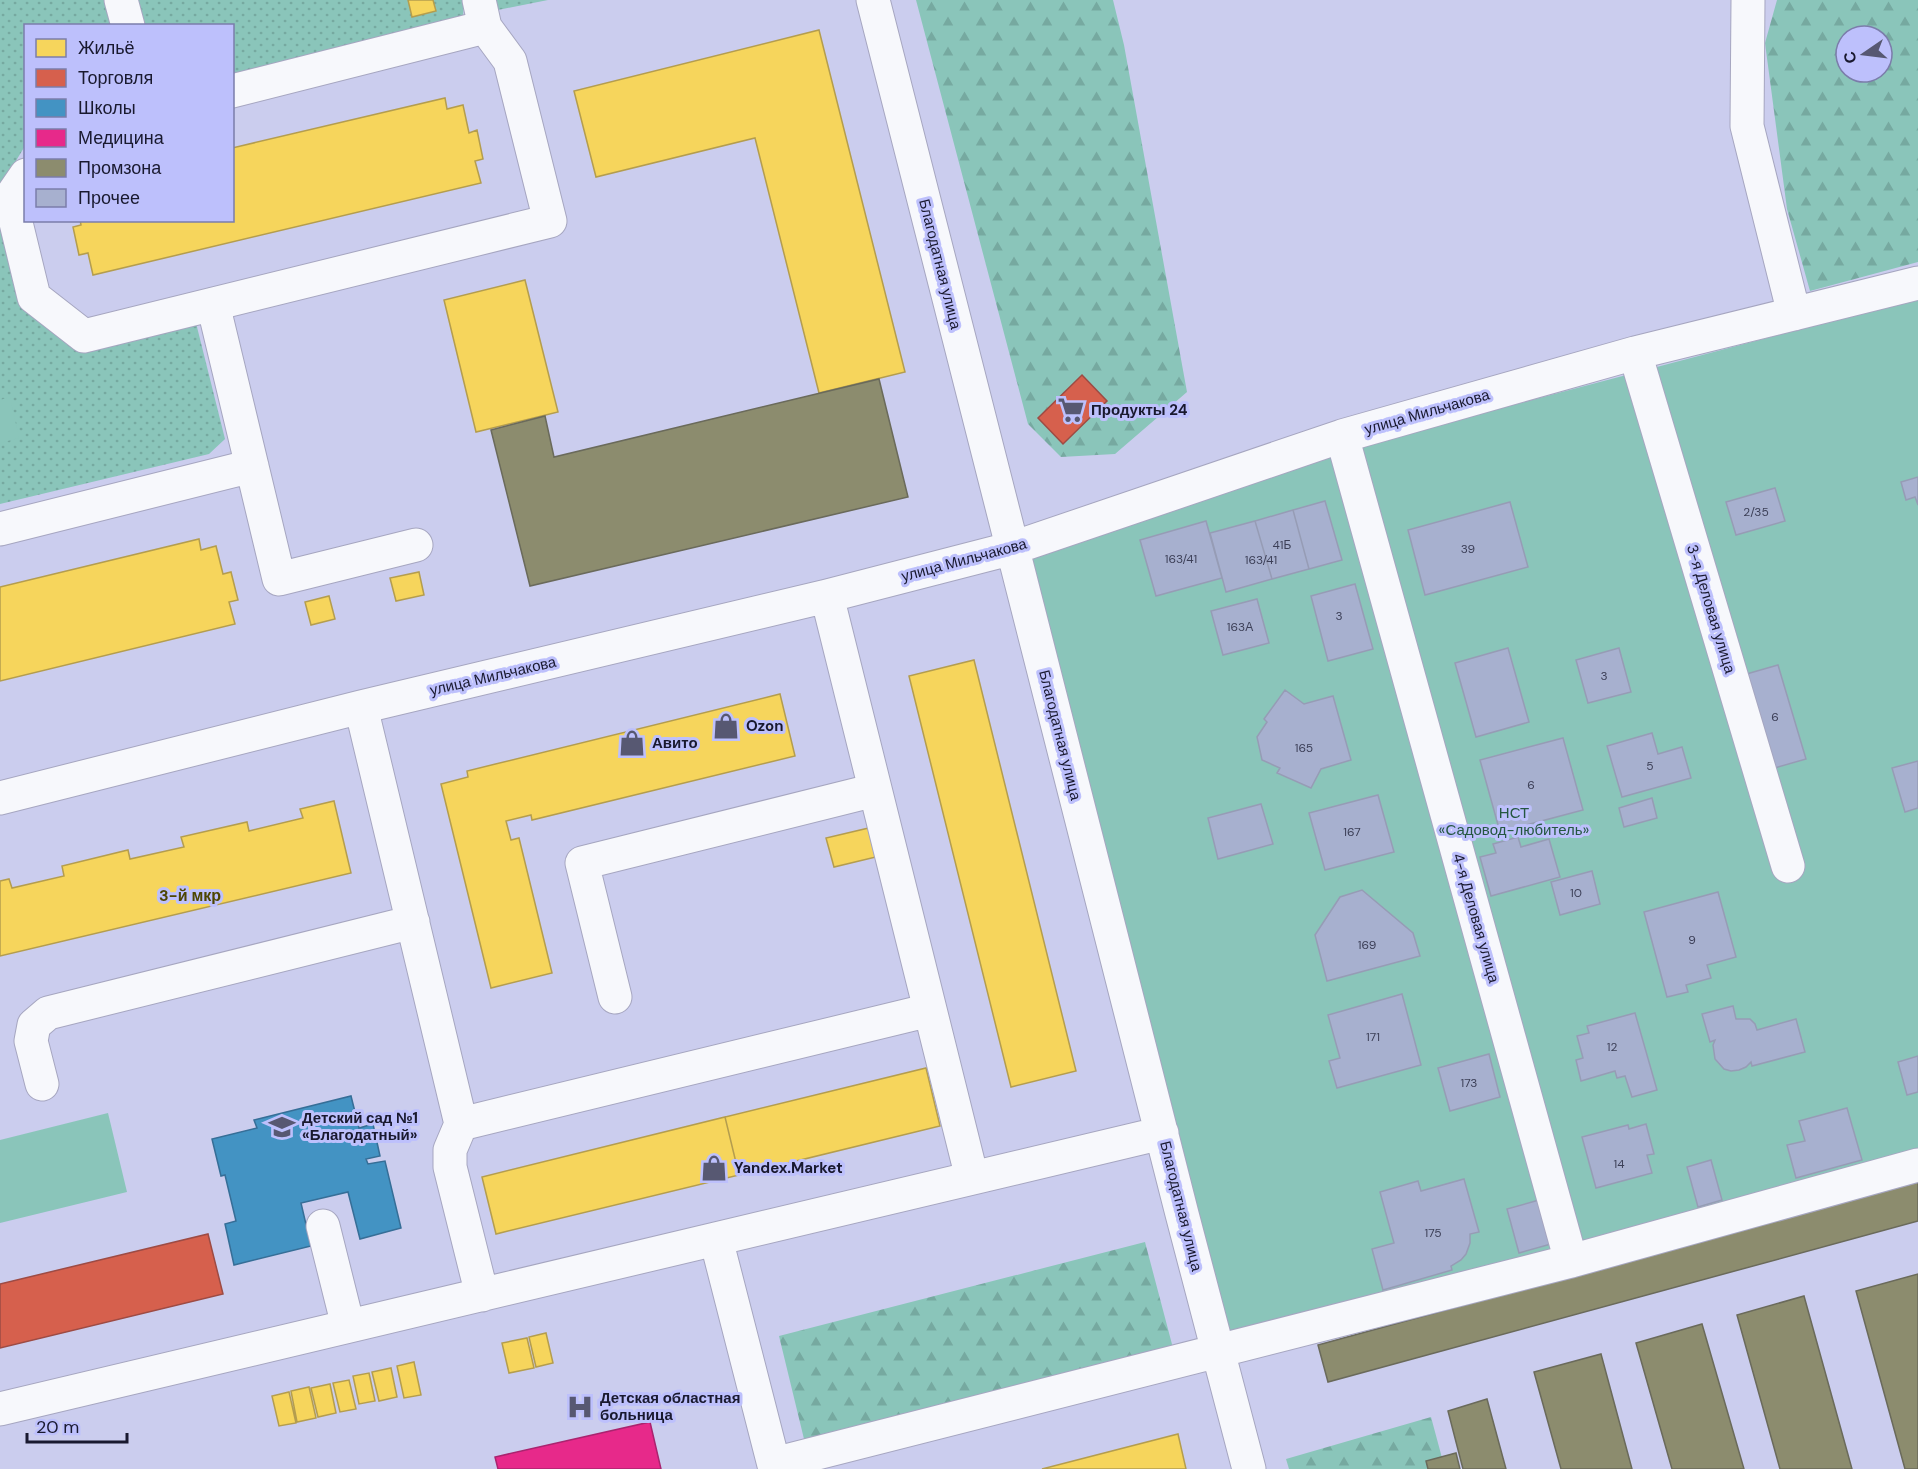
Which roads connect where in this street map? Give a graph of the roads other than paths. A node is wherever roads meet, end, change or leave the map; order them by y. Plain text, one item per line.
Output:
1 (121, 0) edge
2 (873, 0) edge
3 (1748, 0) edge
4 (482, 14) edge
5 (127, 24) edge
6 (234, 90) edge
7 (24, 178) edge
8 (1918, 283) edge
9 (213, 304) junction
10 (1794, 314) junction
11 (1635, 353) junction
12 (1341, 436) junction
13 (252, 466) junction
14 (0, 529) edge
15 (416, 545) dead end
16 (1013, 549) junction
17 (827, 596) junction
18 (361, 707) junction
19 (875, 790) junction
20 (0, 798) edge
21 (1788, 866) dead end
22 (413, 922) junction
23 (615, 997) dead end
24 (930, 1010) junction
25 (42, 1084) dead end
26 (461, 1124) junction
27 (1162, 1133) junction
28 (1918, 1165) edge
29 (972, 1178) junction
30 (323, 1226) dead end
31 (716, 1239) junction
32 (1571, 1261) junction
33 (482, 1295) junction
34 (348, 1326) junction
35 (1219, 1351) junction
36 (0, 1409) edge
37 (775, 1467) edge
38 (1249, 1469) edge

1 - 5 street
2 - 16 street, Благодатная улица
3 - 10 street
4 - 6 street
4 - 9 street
7 - 9 street
8 - 10 street, улица Мильчакова
9 - 13 street
10 - 11 street, улица Мильчакова
11 - 12 street, улица Мильчакова
11 - 21 street, 3-я Деловая улица
12 - 16 street, улица Мильчакова
12 - 32 street, 4-я Деловая улица
13 - 14 street
13 - 15 street
16 - 17 street, улица Мильчакова
16 - 27 street, Благодатная улица
17 - 18 street, улица Мильчакова
17 - 19 street
18 - 20 street, улица Мильчакова
18 - 22 street
19 - 23 street
19 - 24 street
22 - 25 street
22 - 26 street
24 - 26 street
24 - 29 street
26 - 33 street
27 - 29 street
27 - 35 street, Благодатная улица
28 - 32 street
29 - 31 street
30 - 34 street
31 - 33 street
31 - 37 street
32 - 35 street
33 - 34 street
34 - 36 street
35 - 37 street
35 - 38 street, Благодатная улица

